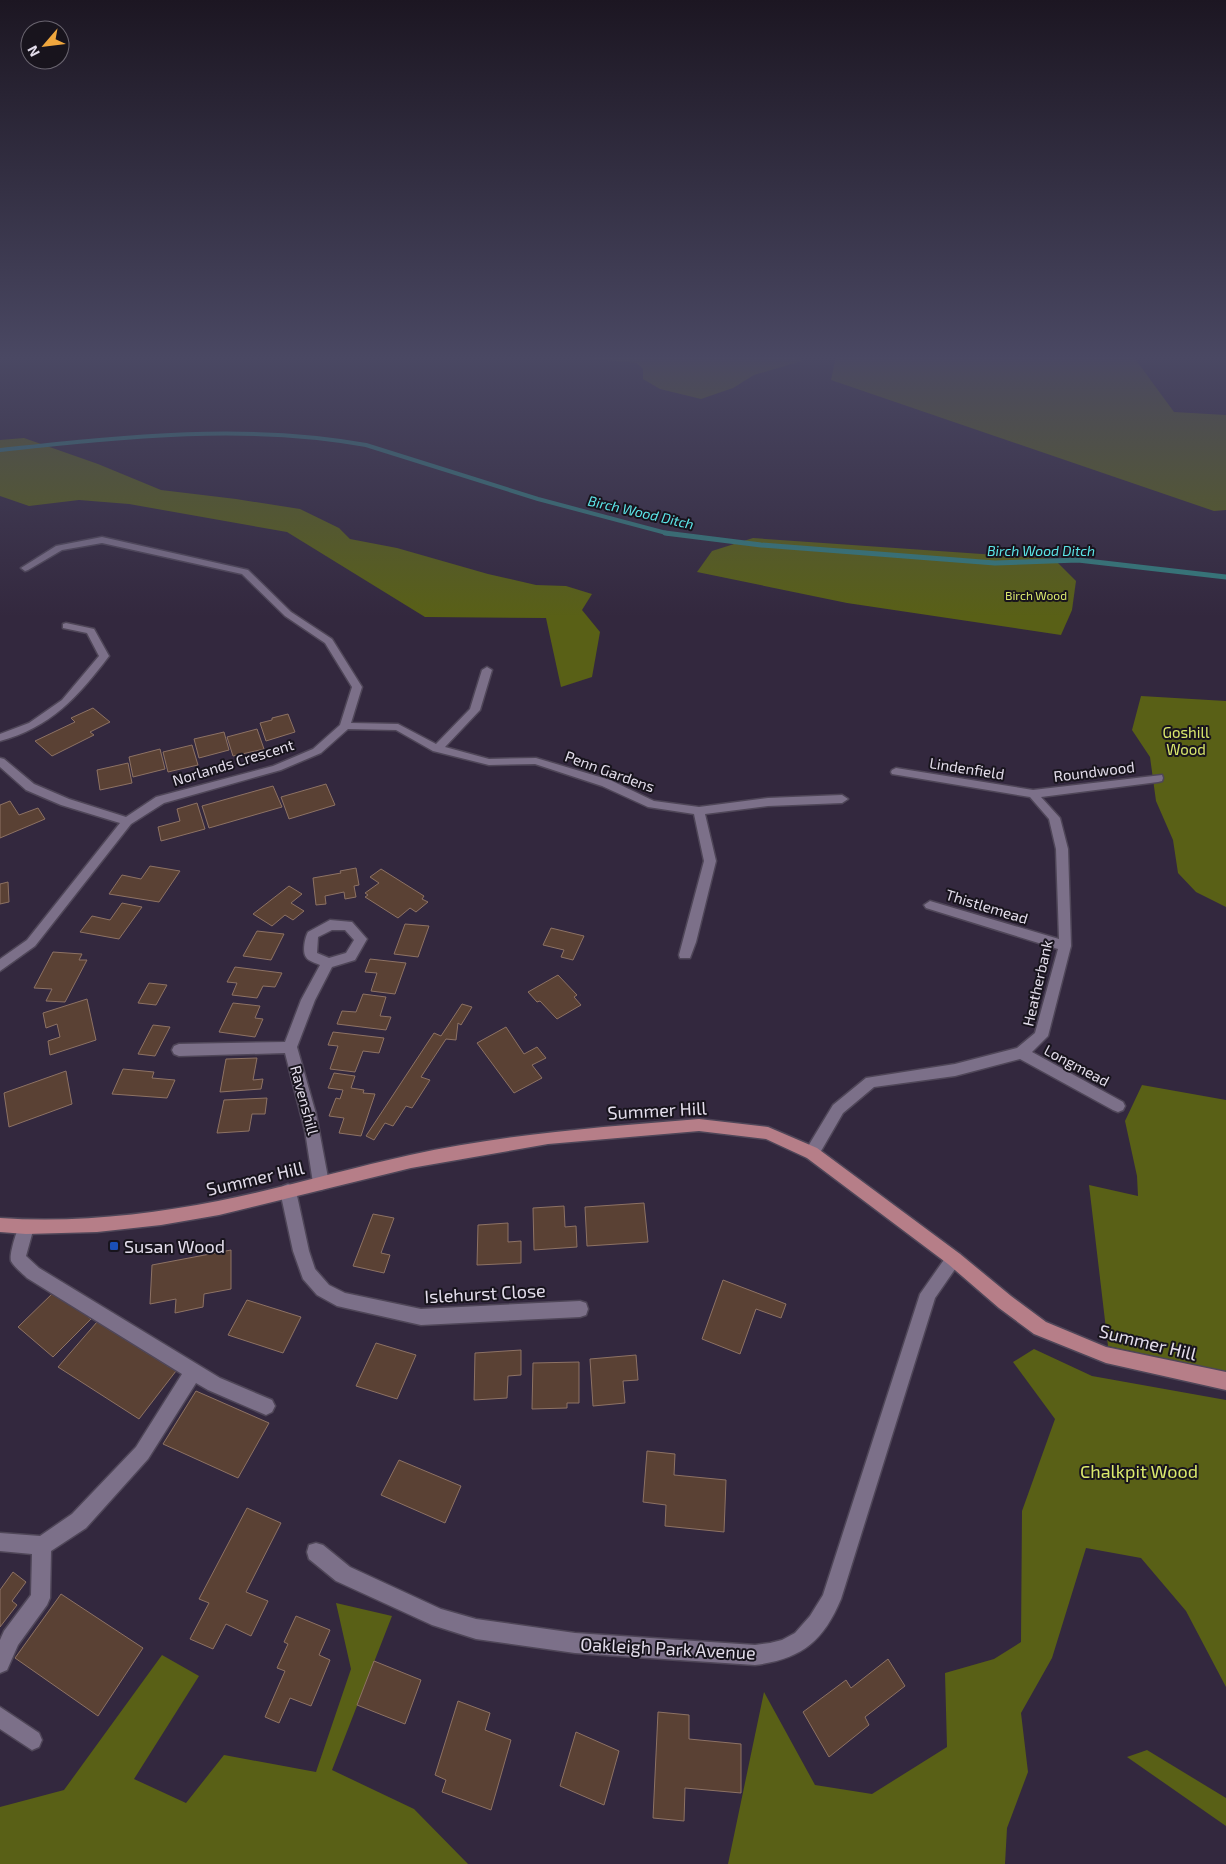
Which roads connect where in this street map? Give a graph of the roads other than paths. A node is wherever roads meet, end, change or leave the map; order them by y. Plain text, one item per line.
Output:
1 (25, 568) dead end
2 (66, 626) dead end
3 (487, 670) dead end
4 (345, 726) junction
5 (0, 738) edge
6 (437, 749) junction
7 (0, 761) edge
8 (896, 772) dead end
9 (1158, 778) dead end
10 (1033, 794) junction
11 (842, 799) dead end
12 (699, 811) junction
13 (127, 821) junction
14 (930, 905) dead end
15 (1065, 946) junction
16 (685, 954) dead end
17 (328, 963) dead end
18 (0, 966) edge
19 (290, 1048) junction
20 (179, 1050) dead end
21 (1021, 1053) junction
22 (1118, 1106) dead end
23 (812, 1152) junction
24 (321, 1183) junction
25 (288, 1191) junction
26 (0, 1225) edge
27 (26, 1227) junction
28 (954, 1259) junction
29 (580, 1309) dead end
30 (194, 1371) junction
31 (1226, 1381) edge
32 (266, 1406) dead end
33 (0, 1542) edge
34 (42, 1546) junction
35 (316, 1552) dead end
36 (0, 1663) edge
37 (0, 1717) edge
38 (32, 1740) dead end

1 - 4 street
2 - 5 street
3 - 6 street
4 - 6 street, Penn Gardens
4 - 13 street, Norlands Crescent
6 - 12 street, Penn Gardens
7 - 13 street
8 - 10 street, Lindenfield
9 - 10 street, Roundwood
10 - 15 street, Heatherbank
11 - 12 street, Penn Gardens
12 - 16 street
13 - 18 street, Norlands Crescent
14 - 15 street, Thistlemead
15 - 21 street, Heatherbank
17 - 19 street, Ravenshill
19 - 20 street, Ravenshill
19 - 24 street, Ravenshill
21 - 22 street, Longmead
21 - 23 street, Heatherbank
23 - 24 main road, Summer Hill
23 - 28 main road, Summer Hill
24 - 25 main road, Summer Hill
25 - 27 main road, Summer Hill
25 - 29 street, Islehurst Close
26 - 27 main road, Summer Hill
27 - 30 street
28 - 31 main road, Summer Hill
28 - 35 street, Oakleigh Park Avenue
30 - 32 street
30 - 34 street
33 - 34 street
34 - 36 street
37 - 38 street

